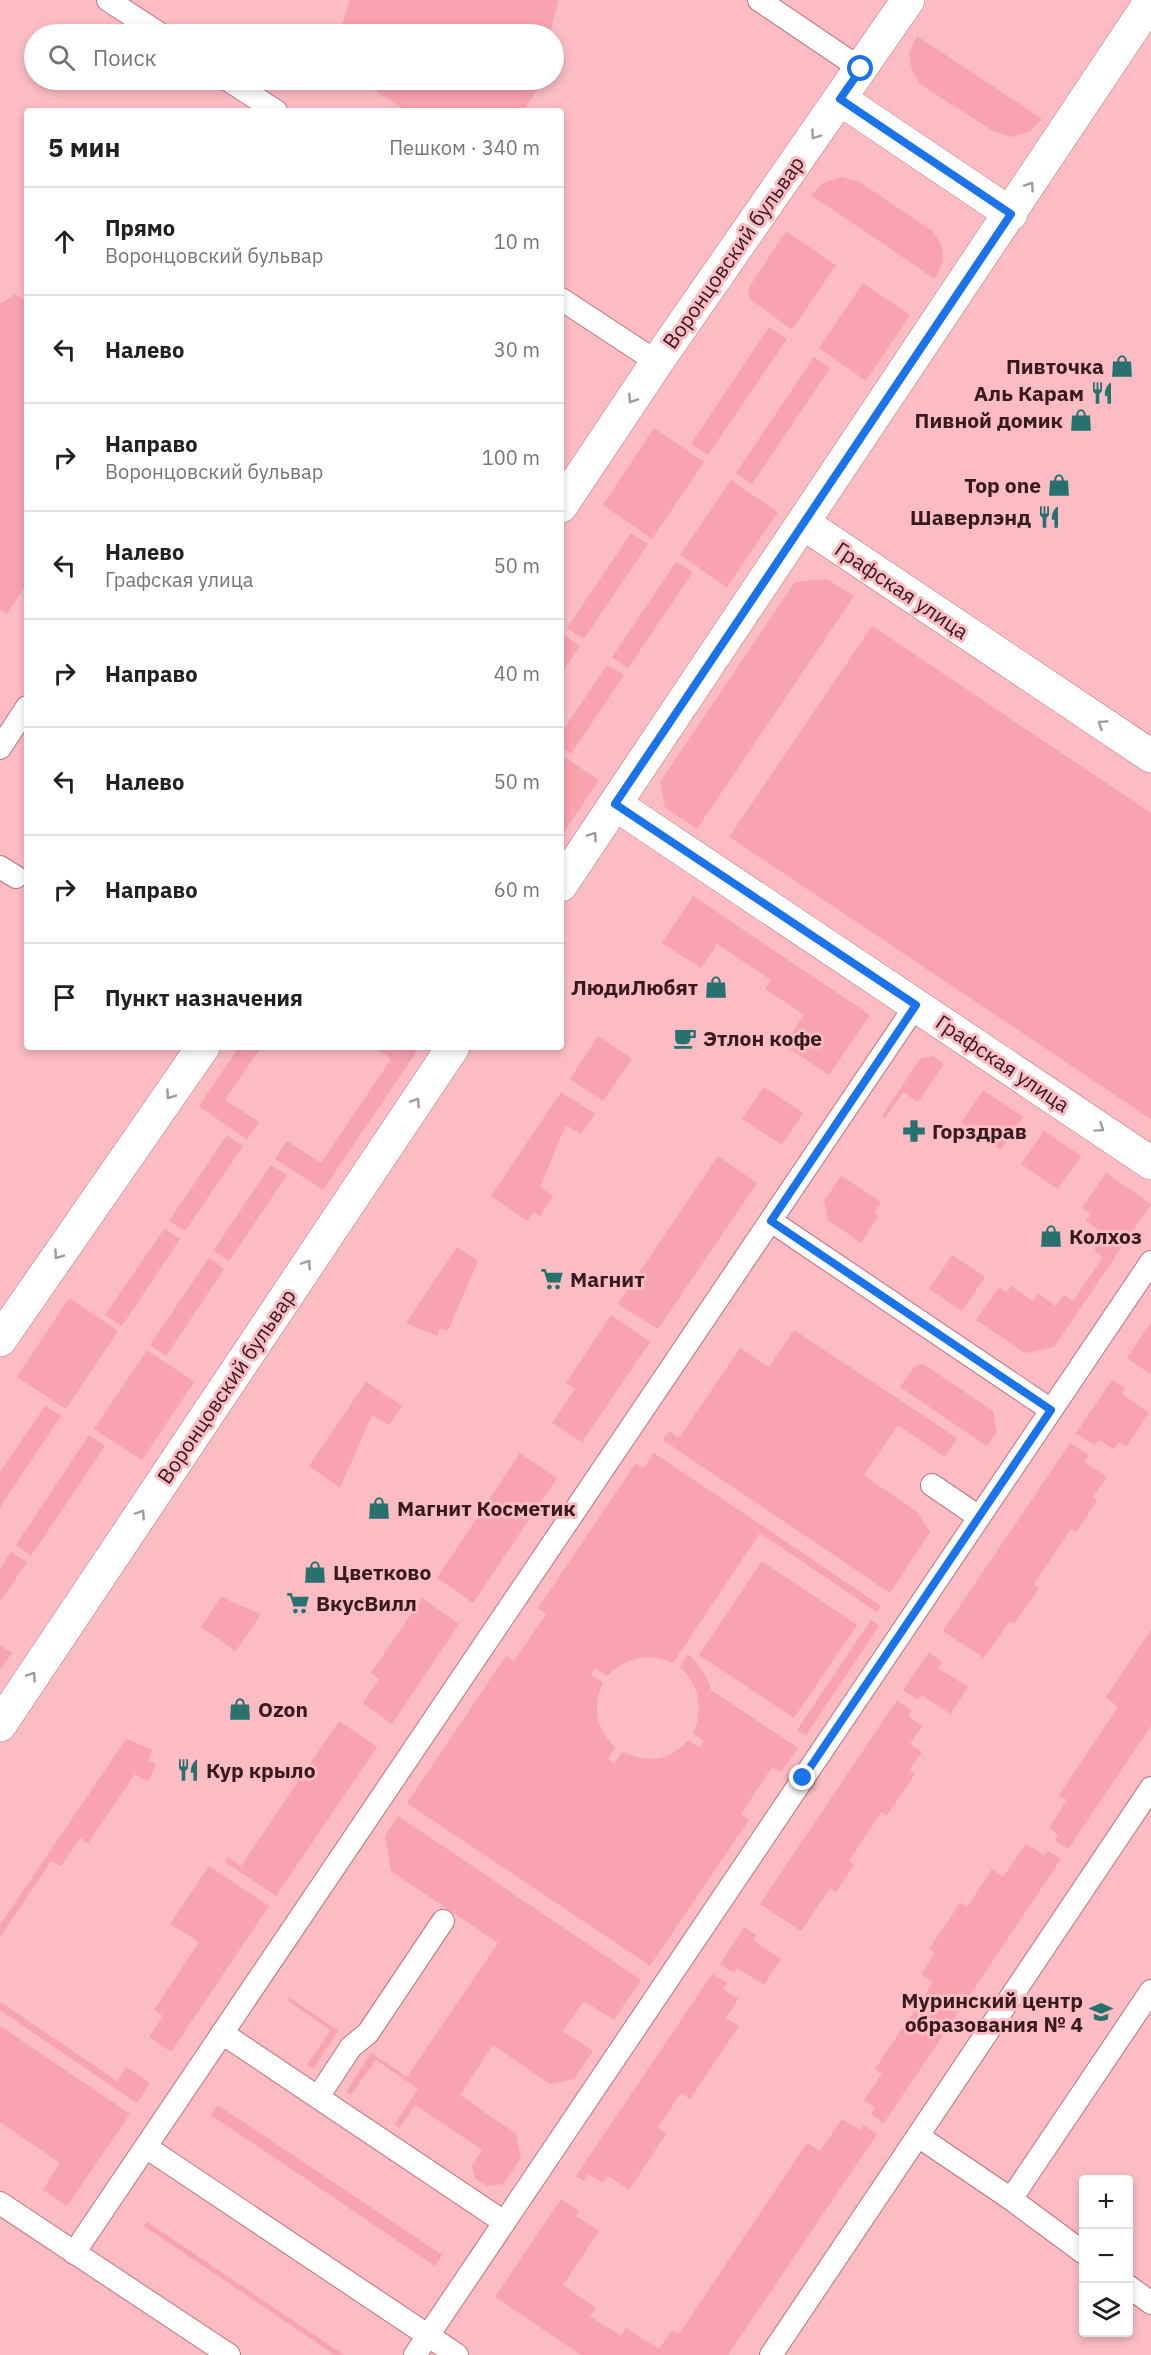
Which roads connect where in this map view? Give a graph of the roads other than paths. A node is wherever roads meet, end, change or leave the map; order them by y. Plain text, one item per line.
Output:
1 (759, 0) edge
2 (908, 0) edge
3 (110, 1) edge
4 (1151, 2) edge
5 (145, 24) edge
6 (861, 69) junction
7 (243, 90) edge
8 (840, 99) junction
9 (271, 108) edge
10 (1011, 214) junction
11 (564, 301) edge
12 (657, 362) junction
13 (564, 502) edge
14 (803, 524) junction
15 (24, 712) edge
16 (0, 748) edge
17 (1151, 756) edge
18 (615, 804) junction
19 (564, 880) edge
20 (916, 1005) junction
21 (201, 1050) edge
22 (451, 1050) edge
23 (1151, 1163) edge
24 (771, 1221) junction
25 (1151, 1262) edge
26 (0, 1340) edge
27 (1051, 1410) junction
28 (932, 1485) dead end
29 (979, 1517) junction
30 (0, 1725) edge
31 (1151, 1788) edge
32 (443, 1921) dead end
33 (1151, 1991) edge
34 (222, 2033) junction
35 (318, 2097) junction
36 (918, 2136) junction
37 (146, 2147) junction
38 (1011, 2199) junction
39 (0, 2203) edge
40 (504, 2222) junction
41 (1079, 2250) edge
42 (74, 2253) junction
43 (1133, 2290) edge
44 (1151, 2303) edge
45 (428, 2336) junction
46 (229, 2355) edge
47 (414, 2355) edge
48 (457, 2355) edge
49 (771, 2355) edge

1 - 6 lane
2 - 6 street, Воронцовский бульвар
3 - 5 lane
10 -> 4 street
6 - 8 street, Воронцовский бульвар
7 - 9 lane
8 - 10 street
8 -> 12 street, Воронцовский бульвар
10 - 14 street
11 - 12 lane
12 -> 13 street, Воронцовский бульвар
17 -> 14 street, Графская улица
14 - 18 street
15 - 16 lane
19 -> 18 street
18 - 20 street, Графская улица
20 -> 23 street, Графская улица
20 - 24 lane
21 -> 26 street
30 -> 22 street, Воронцовский бульвар
24 - 27 lane
24 - 34 lane
25 - 27 lane
27 - 29 lane
28 - 29 lane
29 - 40 lane
31 - 36 lane
32 - 35 lane
33 - 38 lane
34 - 35 lane
34 - 37 lane
35 - 40 lane
36 - 38 lane
36 - 49 lane
37 - 42 lane
37 - 45 lane
38 - 41 lane
39 - 42 lane
40 - 45 lane
42 - 46 lane
43 - 44 lane
45 - 47 lane
45 - 48 lane

